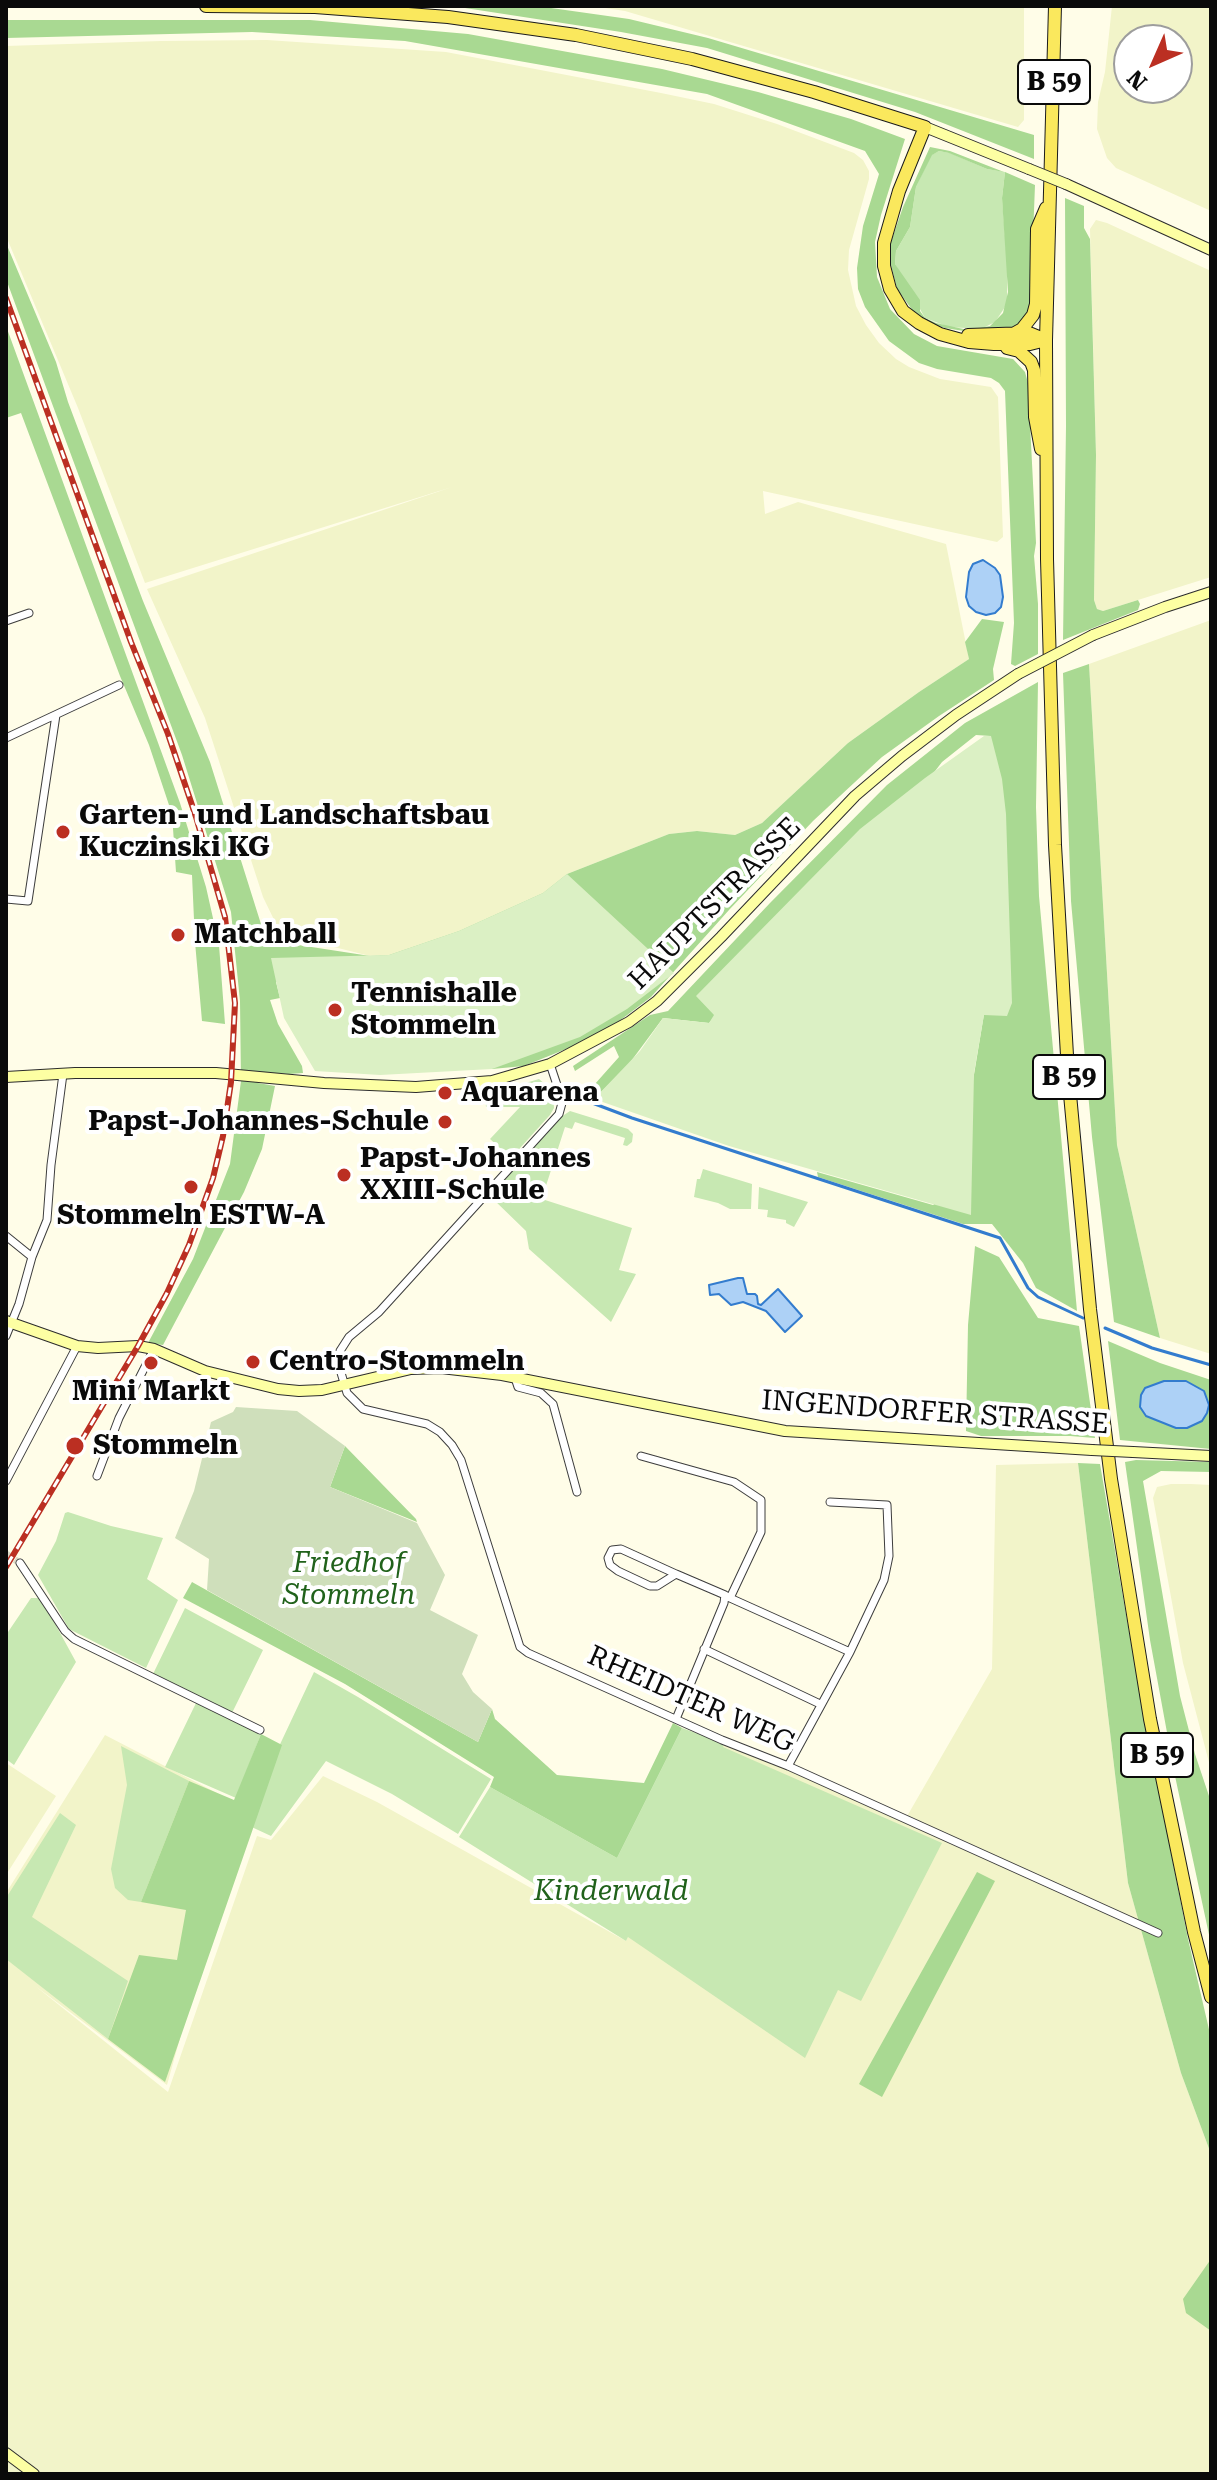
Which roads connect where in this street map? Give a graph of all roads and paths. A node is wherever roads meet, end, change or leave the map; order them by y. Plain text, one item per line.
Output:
1 (206, 6) edge
2 (1055, 6) edge
3 (925, 127) junction
4 (1049, 201) junction
5 (1211, 250) edge
6 (1013, 334) junction
7 (963, 340) junction
8 (1046, 340) junction
9 (1047, 487) junction
10 (1211, 592) edge
11 (29, 613) dead end
12 (6, 621) edge
13 (119, 685) dead end
14 (56, 715) junction
15 (6, 738) edge
16 (6, 899) edge
17 (550, 1064) junction
18 (63, 1074) junction
19 (6, 1077) edge
20 (6, 1236) edge
21 (32, 1257) junction
22 (9, 1322) edge
23 (6, 1336) edge
24 (77, 1346) junction
25 (154, 1349) junction
26 (515, 1378) junction
27 (344, 1386) junction
28 (641, 1456) dead end
29 (1211, 1456) edge
30 (97, 1476) dead end
31 (6, 1481) edge
32 (577, 1492) dead end
33 (830, 1502) dead end
34 (20, 1563) tunnel mouth
35 (676, 1574) junction
36 (727, 1597) junction
37 (704, 1649) junction
38 (850, 1652) junction
39 (820, 1704) junction
40 (676, 1719) junction
41 (260, 1730) dead end
42 (788, 1766) junction
43 (1158, 1933) dead end
44 (1211, 1997) edge
45 (6, 2453) edge
46 (34, 2474) edge

1 - 3 main road
2 - 4 main road, B 59
3 - 5 street, bridge
3 - 7 main road
4 - 6 main road
4 - 8 main road, B 59
6 - 7 main road
6 - 8 main road
7 - 8 main road
7 - 9 main road
8 - 9 main road, B 59
9 - 44 main road, B 59
10 - 17 street, HAUPTSTRASSE, bridge
11 - 12 street
13 - 14 street
14 - 15 street
14 - 16 street
17 - 18 street, HAUPTSTRASSE
17 - 27 street
18 - 19 street, HAUPTSTRASSE
18 - 21 street
20 - 21 street
21 - 22 street
22 - 23 street
22 - 24 street, INGENDORFER STRASSE
24 - 25 street, INGENDORFER STRASSE
24 - 31 street
25 - 27 street, INGENDORFER STRASSE
25 - 30 street
26 - 27 street, INGENDORFER STRASSE
26 - 29 street, INGENDORFER STRASSE, bridge
26 - 32 street, INGENDORFER STRASSE
27 - 40 street, RHEIDTER WEG
28 - 36 street
33 - 38 street
34 - 41 street
35 - 35 street
35 - 36 street
36 - 37 street
36 - 38 street
37 - 39 street
37 - 40 street
38 - 39 street
39 - 42 street
40 - 42 street, RHEIDTER WEG
42 - 43 street, RHEIDTER WEG
45 - 46 street

